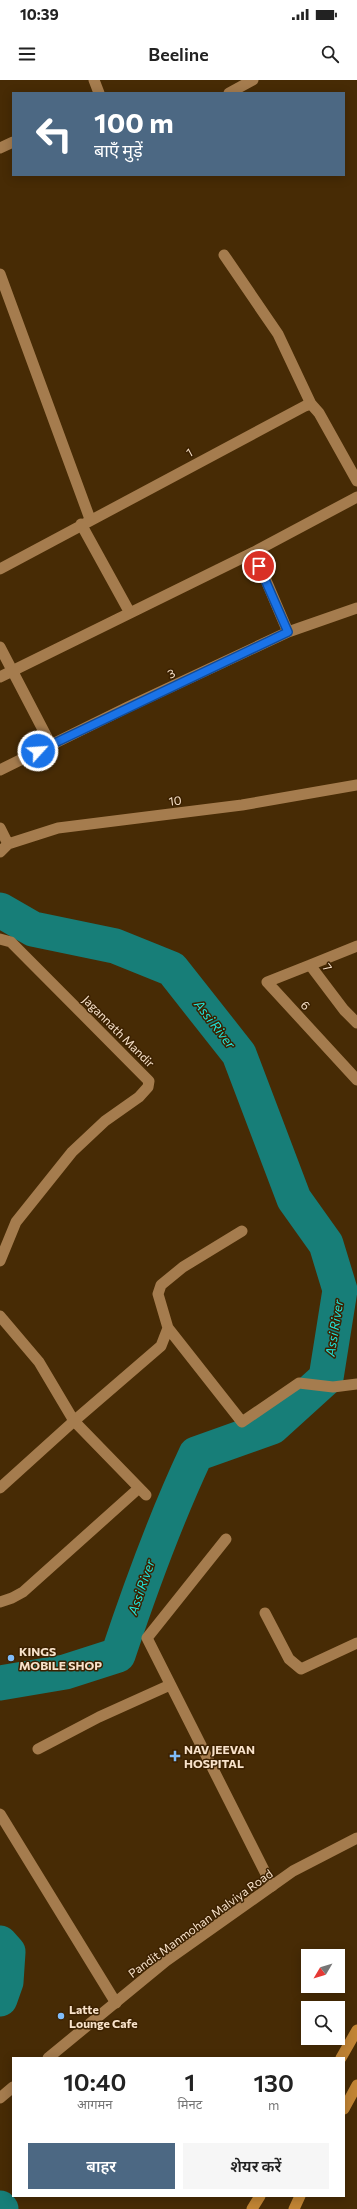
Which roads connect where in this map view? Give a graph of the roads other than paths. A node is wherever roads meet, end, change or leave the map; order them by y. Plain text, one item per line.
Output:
1 (94, 80) edge
2 (253, 80) edge
3 (98, 92) edge
4 (231, 92) edge
5 (12, 142) edge
6 (0, 148) edge
7 (224, 255) dead end
8 (0, 274) edge
9 (311, 404) junction
10 (357, 482) edge
11 (357, 497) edge
12 (86, 521) junction
13 (254, 552) junction
14 (0, 569) edge
15 (357, 608) edge
16 (130, 613) junction
17 (288, 632) junction
18 (0, 647) edge
19 (13, 671) junction
20 (0, 677) edge
21 (51, 745) junction
22 (0, 770) edge
23 (354, 785) edge
24 (357, 797) edge
25 (0, 828) edge
26 (4, 848) edge
27 (0, 940) edge
28 (357, 946) edge
29 (310, 965) junction
30 (357, 1023) edge
31 (357, 1080) edge
32 (242, 1231) dead end
33 (0, 1261) edge
34 (0, 1316) edge
35 (168, 1328) junction
36 (357, 1384) edge
37 (74, 1421) junction
38 (0, 1488) edge
39 (226, 1539) dead end
40 (0, 1602) edge
41 (265, 1612) dead end
42 (357, 1643) edge
43 (170, 1685) junction
44 (38, 1749) dead end
45 (0, 1814) edge
46 (357, 1838) edge
47 (272, 1886) junction
48 (116, 2003) junction
49 (357, 2030) edge
50 (49, 2057) edge
51 (342, 2057) edge
52 (357, 2085) edge
53 (12, 2088) edge
54 (0, 2098) edge
55 (345, 2107) edge
56 (260, 2197) edge
57 (300, 2197) edge
58 (254, 2208) edge
59 (294, 2209) edge

1 - 3 street
2 - 4 street
5 - 6 street
7 - 9 street
8 - 12 street
9 - 10 street
9 - 12 street, 1
11 - 13 street
12 - 14 street, 1
12 - 16 street
13 - 16 street
13 - 17 street
15 - 17 street, 3
16 - 19 street
17 - 21 street, 3
18 - 19 street
19 - 20 street
19 - 21 street
21 - 22 street, 3
23 - 24 street
23 - 26 street, 10
25 - 26 street
27 - 33 street, Jagannath Mandir
28 - 29 street, 7
29 - 30 street, 7
29 - 31 street, 6
32 - 35 street
34 - 37 street
35 - 36 street
35 - 37 street
37 - 38 street
37 - 40 street
39 - 43 street
41 - 42 street
43 - 44 street
43 - 47 street
45 - 48 street
46 - 47 street, Pandit Manmohan Malviya Road
47 - 48 street, Pandit Manmohan Malviya Road
48 - 50 street, Pandit Manmohan Malviya Road
49 - 51 main road
52 - 55 main road
53 - 54 street
56 - 58 main road
57 - 59 main road

